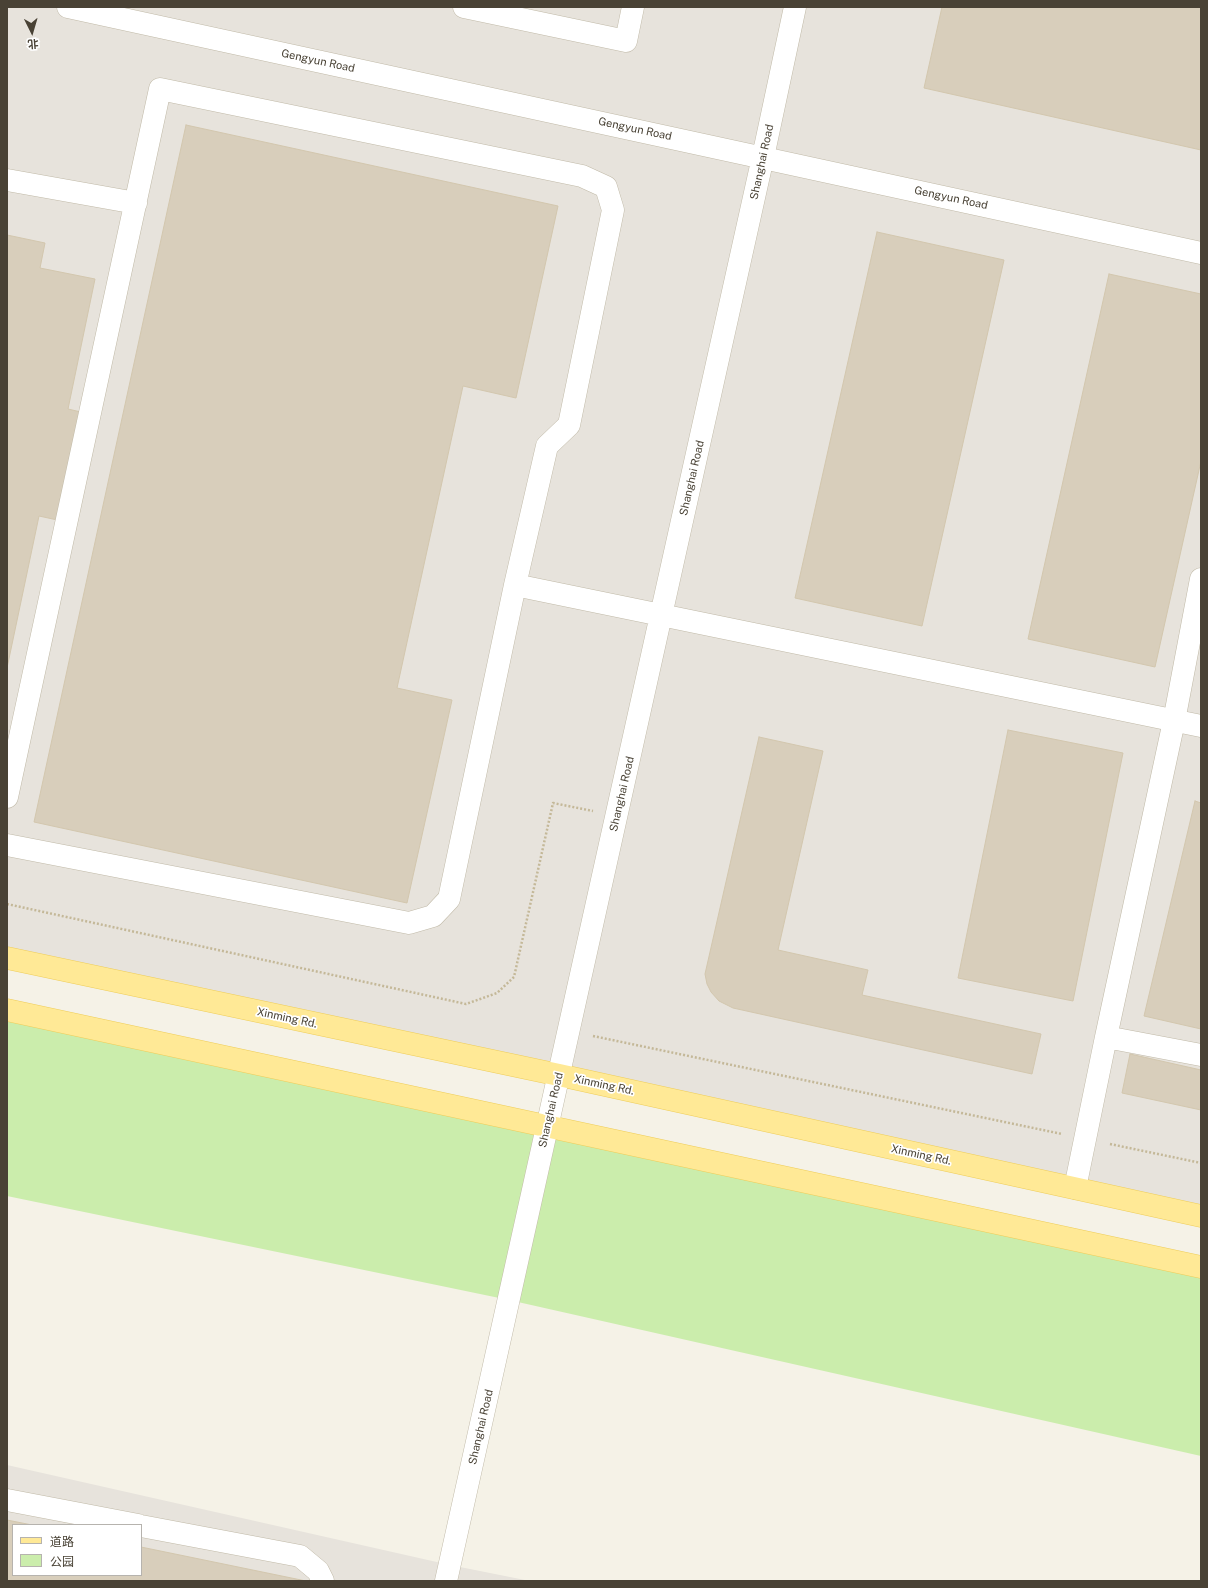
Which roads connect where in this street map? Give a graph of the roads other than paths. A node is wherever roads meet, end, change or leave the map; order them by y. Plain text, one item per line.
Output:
1 (68, 7) edge
2 (464, 7) edge
3 (633, 7) edge
4 (795, 7) edge
5 (763, 157) junction
6 (7, 180) edge
7 (136, 203) junction
8 (1201, 253) edge
9 (1201, 579) edge
10 (515, 585) junction
11 (661, 616) junction
12 (1174, 721) junction
13 (1201, 726) edge
14 (7, 797) edge
15 (7, 845) edge
16 (7, 958) edge
17 (7, 1010) edge
18 (1106, 1037) junction
19 (1201, 1055) edge
20 (559, 1076) junction
21 (548, 1125) junction
22 (1075, 1188) junction
23 (1201, 1216) edge
24 (1201, 1267) edge
25 (7, 1500) edge
26 (133, 1524) edge
27 (142, 1526) edge
28 (323, 1581) edge
29 (446, 1581) edge

1 - 5 street, Gengyun Road
2 - 3 street
4 - 5 street, Shanghai Road
5 - 8 street, Gengyun Road
5 - 11 street, Shanghai Road
6 - 7 street
7 - 10 street
7 - 14 street
9 - 12 street
10 - 11 street
10 - 15 street
11 - 12 street
11 - 20 street, Shanghai Road
12 - 13 street
12 - 18 street
16 - 20 main road, Xinming Rd.
17 - 21 main road
18 - 19 street
18 - 22 street
20 - 21 street, Shanghai Road
20 - 22 main road, Xinming Rd.
21 - 24 main road
21 - 29 street, Shanghai Road
22 - 23 main road, Xinming Rd.
25 - 26 street
27 - 28 street

